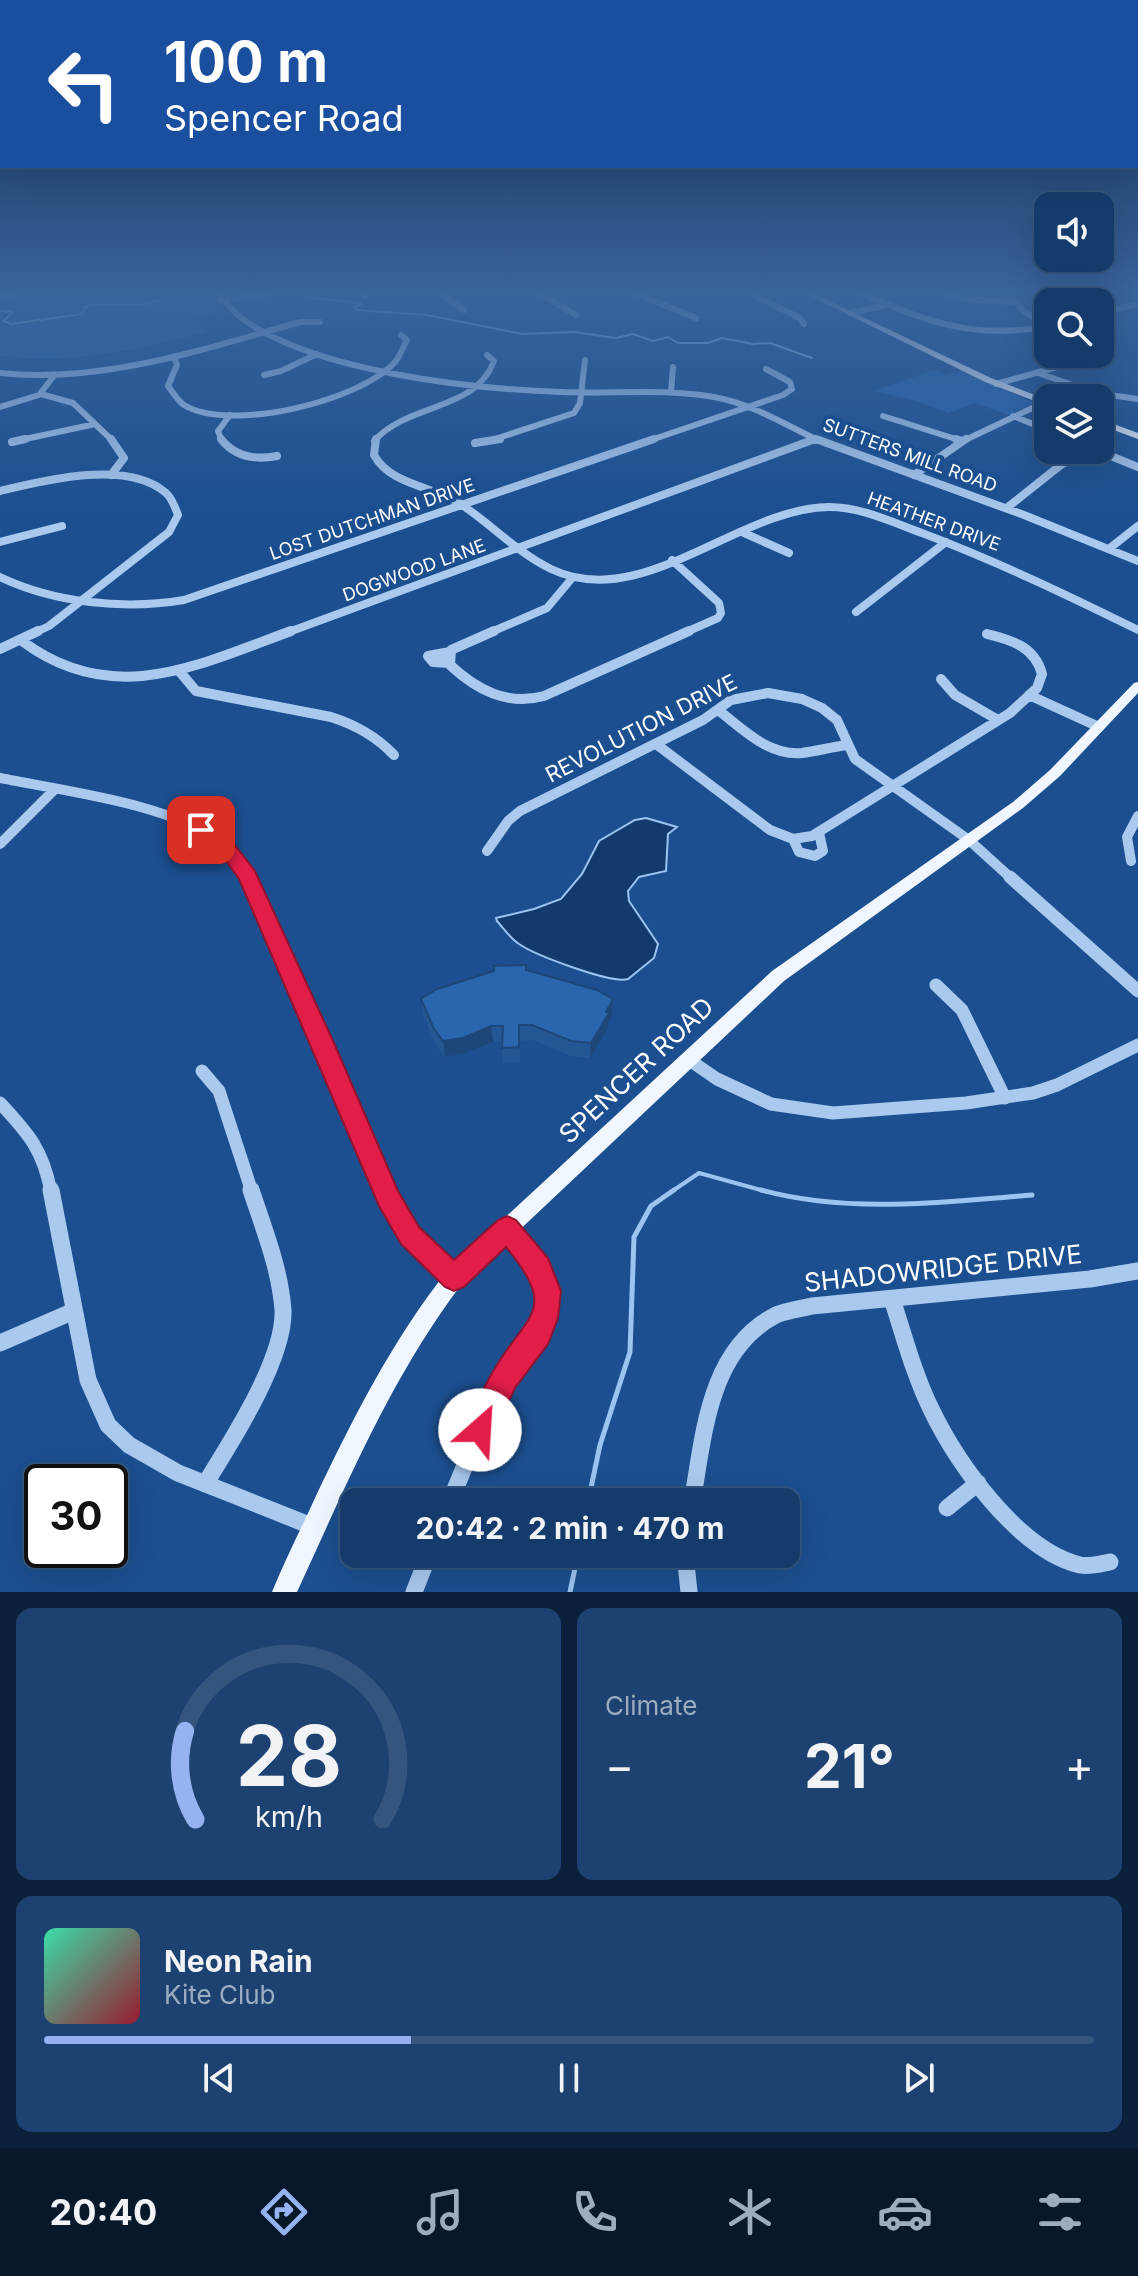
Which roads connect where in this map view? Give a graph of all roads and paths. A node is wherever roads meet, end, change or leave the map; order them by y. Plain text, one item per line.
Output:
1 (126, 364) edge
2 (177, 364) edge
3 (295, 364) edge
4 (364, 364) edge
5 (389, 364) edge
6 (494, 364) edge
7 (584, 364) edge
8 (955, 364) edge
9 (673, 367) dead end
10 (1056, 368) edge
11 (385, 369) junction
12 (766, 369) dead end
13 (0, 373) edge
14 (1036, 374) junction
15 (264, 375) dead end
16 (53, 377) junction
17 (996, 384) junction
18 (480, 385) junction
19 (1007, 388) junction
20 (581, 392) junction
21 (671, 392) junction
22 (41, 394) junction
23 (1034, 398) edge
24 (1138, 399) edge
25 (0, 407) edge
26 (749, 407) junction
27 (1034, 408) edge
28 (230, 415) junction
29 (883, 416) dead end
30 (1013, 416) junction
31 (95, 424) junction
32 (1034, 424) edge
33 (1114, 427) edge
34 (1138, 436) edge
35 (815, 439) junction
36 (962, 441) junction
37 (12, 442) dead end
38 (475, 443) dead end
39 (277, 456) dead end
40 (1114, 458) edge
41 (1062, 464) edge
42 (1138, 467) edge
43 (111, 475) junction
44 (914, 475) junction
45 (0, 491) edge
46 (461, 505) junction
47 (1008, 507) junction
48 (62, 526) dead end
49 (1138, 526) edge
50 (744, 533) junction
51 (0, 542) edge
52 (946, 542) junction
53 (521, 547) junction
54 (1110, 548) junction
55 (789, 553) dead end
56 (672, 560) junction
57 (1138, 561) edge
58 (0, 577) edge
59 (573, 577) junction
60 (85, 599) junction
61 (856, 612) dead end
62 (1138, 630) edge
63 (987, 634) dead end
64 (22, 641) junction
65 (0, 649) edge
66 (450, 652) junction
67 (449, 663) junction
68 (180, 672) junction
69 (941, 679) dead end
70 (1138, 686) edge
71 (1029, 695) junction
72 (718, 710) junction
73 (998, 720) junction
74 (1099, 727) junction
75 (656, 744) junction
76 (847, 745) junction
77 (394, 755) dead end
78 (0, 778) edge
79 (894, 787) junction
80 (54, 790) junction
81 (1138, 816) edge
82 (819, 833) junction
83 (793, 839) junction
84 (969, 840) junction
85 (0, 844) edge
86 (487, 851) dead end
87 (1131, 861) dead end
88 (936, 985) dead end
89 (1138, 991) edge
90 (1138, 1045) edge
91 (688, 1059) junction
92 (202, 1071) dead end
93 (1005, 1098) junction
94 (0, 1103) edge
95 (507, 1228) junction
96 (1138, 1271) edge
97 (454, 1278) junction
98 (892, 1299) junction
99 (74, 1311) junction
100 (0, 1343) edge
101 (978, 1483) junction
102 (205, 1484) junction
103 (456, 1488) edge
104 (695, 1488) edge
105 (947, 1508) dead end
106 (315, 1528) junction
107 (1110, 1562) dead end
108 (423, 1568) edge
109 (686, 1568) edge
110 (284, 1592) edge
111 (414, 1592) edge
112 (689, 1592) edge

1 - 16 street
2 - 28 street
3 - 15 street
4 - 11 street, SUTTERS MILL ROAD
5 - 11 street
6 - 18 street
7 - 20 street
8 - 17 main road
9 - 21 street
10 - 14 street
11 - 18 street, SUTTERS MILL ROAD
11 - 28 street
12 - 26 street, LOST DUTCHMAN DRIVE
13 - 16 street
14 - 17 street
14 - 19 street
14 - 24 street
16 - 22 street
17 - 19 main road
18 - 20 street, SUTTERS MILL ROAD
18 - 46 street
19 - 23 main road
20 - 21 street, SUTTERS MILL ROAD
20 - 38 street
21 - 26 street, SUTTERS MILL ROAD
22 - 25 street
22 - 31 street
26 - 35 street, SUTTERS MILL ROAD
26 - 46 street, LOST DUTCHMAN DRIVE
27 - 30 street
28 - 39 street
29 - 36 street
30 - 32 street
30 - 36 street
31 - 37 street
31 - 43 street
33 - 34 main road
35 - 44 street, SUTTERS MILL ROAD
35 - 53 street, DOGWOOD LANE
36 - 44 street
40 - 42 street
41 - 47 street
43 - 45 street
43 - 60 street
44 - 47 street, SUTTERS MILL ROAD
46 - 53 street
46 - 60 street, LOST DUTCHMAN DRIVE
47 - 54 street, SUTTERS MILL ROAD
48 - 51 street
49 - 54 street
50 - 52 street, HEATHER DRIVE
50 - 55 street
50 - 56 street, HEATHER DRIVE
52 - 61 street
52 - 62 street, HEATHER DRIVE
53 - 59 street
53 - 68 street, DOGWOOD LANE
54 - 57 street, SUTTERS MILL ROAD
56 - 59 street, HEATHER DRIVE
56 - 67 street
58 - 60 street, LOST DUTCHMAN DRIVE
59 - 66 street
60 - 64 street
63 - 71 street
64 - 65 street
64 - 68 street, DOGWOOD LANE
66 - 67 street
66 - 67 street
68 - 77 street
69 - 73 street
70 - 74 main road, SPENCER ROAD
71 - 73 street
71 - 74 street
72 - 75 street, REVOLUTION DRIVE
72 - 76 street
72 - 76 street, REVOLUTION DRIVE
73 - 79 street
74 - 84 main road, SPENCER ROAD
75 - 83 street
75 - 86 street, REVOLUTION DRIVE
76 - 79 street, REVOLUTION DRIVE
78 - 80 street
79 - 82 street
79 - 84 street, REVOLUTION DRIVE
80 - 85 street
80 - 97 street
81 - 87 street
82 - 83 street
82 - 83 street
84 - 89 street, REVOLUTION DRIVE
84 - 91 main road, SPENCER ROAD
88 - 93 street
90 - 93 street
91 - 93 street
91 - 95 main road, SPENCER ROAD
92 - 102 street
94 - 99 street
95 - 97 main road, SPENCER ROAD
95 - 103 street
96 - 98 street, SHADOWRIDGE DRIVE
97 - 106 main road, SPENCER ROAD
98 - 101 street
98 - 104 street, SHADOWRIDGE DRIVE
99 - 100 street
99 - 102 street
101 - 105 street
101 - 107 street
102 - 106 street
106 - 110 main road, SPENCER ROAD
108 - 111 street
109 - 112 street

